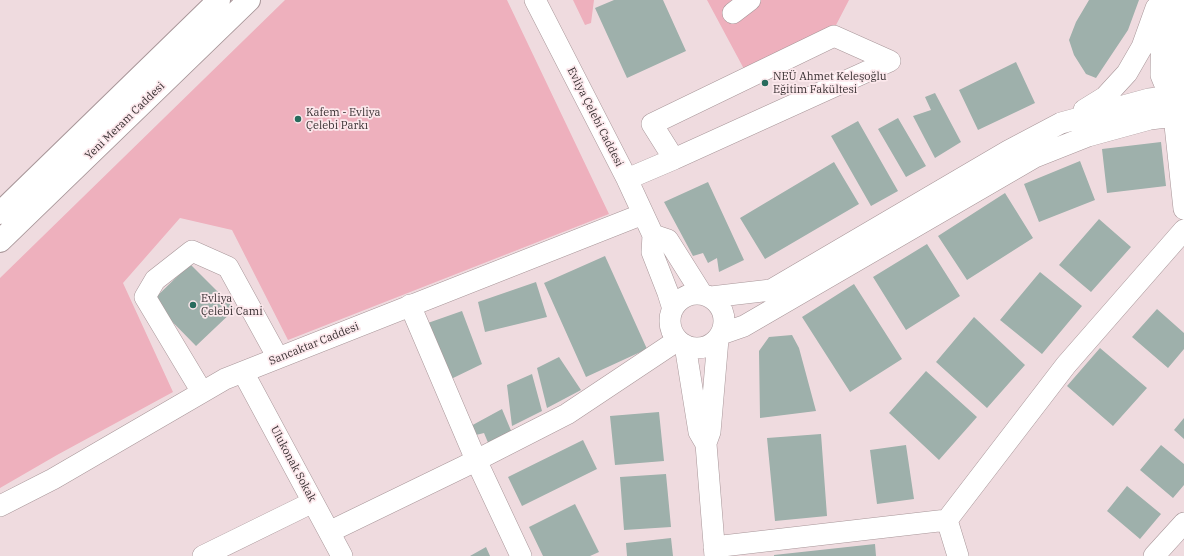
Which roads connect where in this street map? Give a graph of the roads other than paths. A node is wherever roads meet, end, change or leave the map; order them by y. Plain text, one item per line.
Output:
1 (219, 0) edge
2 (249, 0) edge
3 (534, 0) edge
4 (750, 0) edge
5 (1160, 0) edge
6 (1177, 0) edge
7 (733, 13) dead end
8 (1184, 27) edge
9 (1178, 106) edge
10 (1061, 123) junction
11 (674, 158) junction
12 (627, 179) junction
13 (1184, 209) edge
14 (0, 213) edge
15 (643, 214) junction
16 (1184, 230) edge
17 (653, 235) junction
18 (0, 241) edge
19 (706, 295) junction
20 (410, 306) junction
21 (673, 310) junction
22 (720, 336) junction
23 (681, 342) junction
24 (278, 358) junction
25 (243, 372) junction
26 (202, 392) junction
27 (706, 444) junction
28 (476, 460) junction
29 (313, 502) junction
30 (0, 506) edge
31 (947, 520) junction
32 (1184, 523) edge
33 (330, 532) junction
34 (715, 552) edge
35 (203, 556) edge
36 (342, 556) edge
37 (520, 556) edge
38 (958, 556) edge
39 (1154, 556) edge

1 - 14 main road, Yeni Meram Caddesi
2 - 18 main road, Yeni Meram Caddesi
3 - 12 street, Evliya Çelebi Caddesi
4 - 7 street
5 - 9 street
5 - 10 street
6 - 8 street
6 - 9 street
9 - 10 street
9 - 13 street
9 - 22 street
10 - 19 street
11 - 11 street
11 - 12 street
12 - 15 street, Evliya Çelebi Caddesi
15 - 17 street, Evliya Çelebi Caddesi
15 - 20 street, Sancaktar Caddesi
16 - 31 street
17 - 19 street
17 - 21 street, Evliya Çelebi Caddesi
19 - 21 street
19 - 22 street
20 - 24 street, Sancaktar Caddesi
20 - 28 street
21 - 23 street
22 - 23 street
22 - 27 street
23 - 27 street
23 - 28 street
24 - 25 street, Sancaktar Caddesi
24 - 26 street
25 - 26 street, Sancaktar Caddesi
25 - 29 street, Ulukonak Sokak
26 - 30 street, Sancaktar Caddesi
27 - 34 street
28 - 33 street
28 - 37 street
29 - 33 street, Ulukonak Sokak
29 - 35 street
31 - 34 street
31 - 38 street
32 - 39 street
33 - 36 street, Ulukonak Sokak

